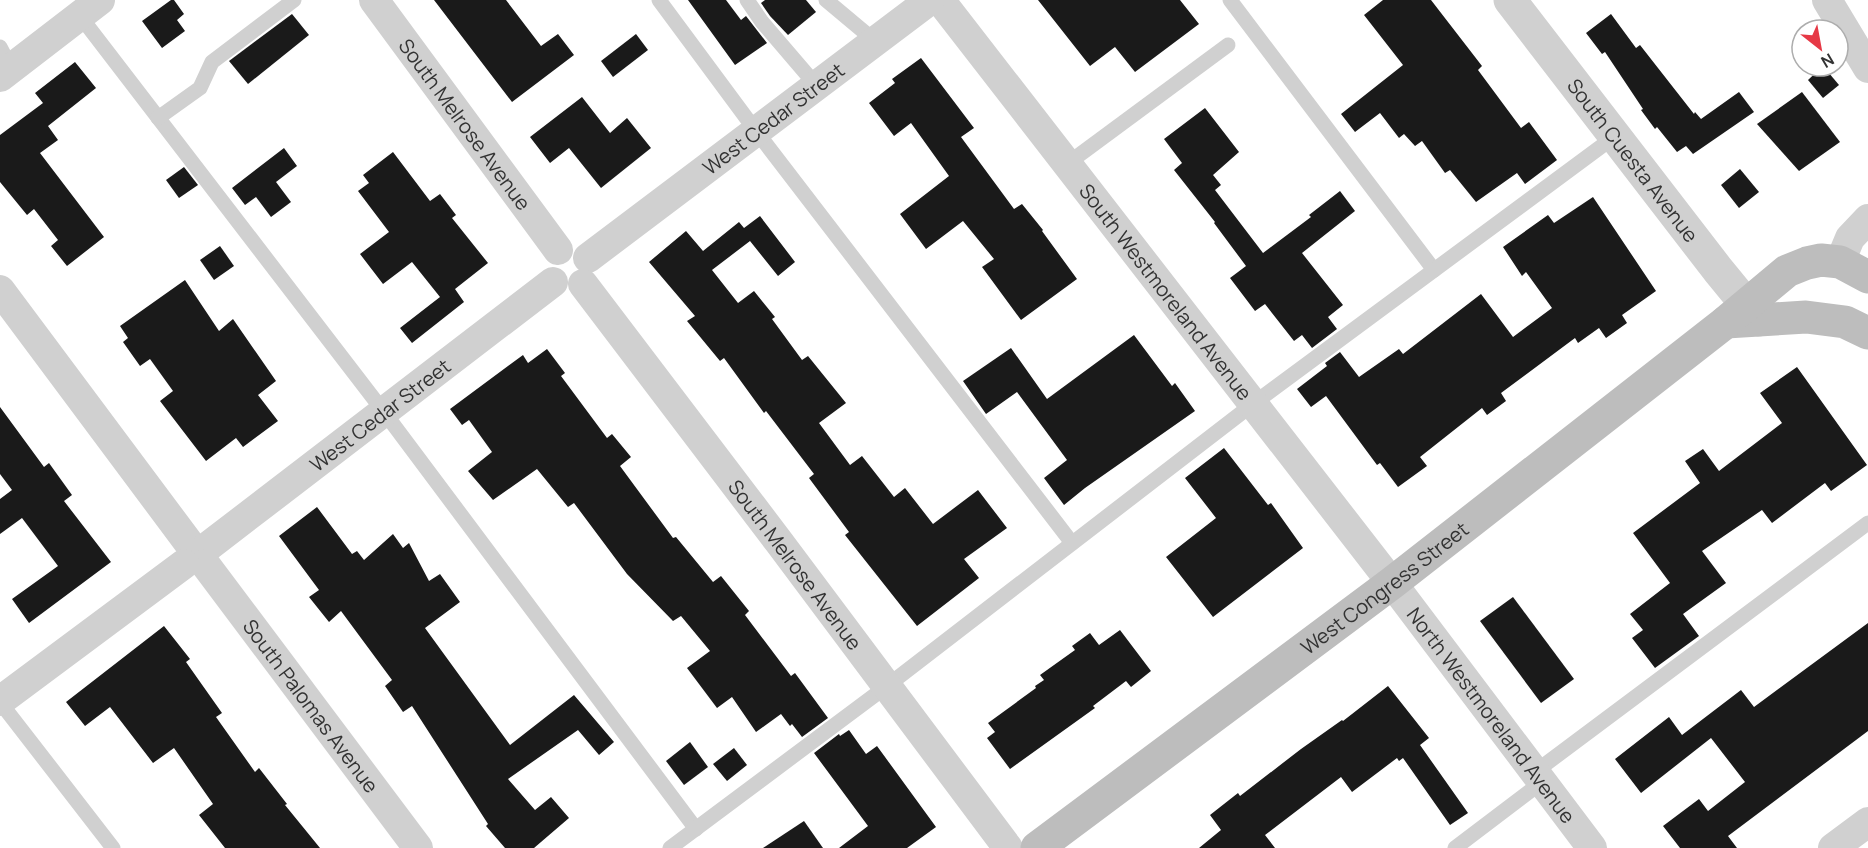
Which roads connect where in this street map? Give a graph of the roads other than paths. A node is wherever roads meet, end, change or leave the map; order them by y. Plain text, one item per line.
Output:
1 (294, 0) edge
2 (374, 0) edge
3 (659, 0) edge
4 (747, 0) edge
5 (826, 0) edge
6 (930, 0) edge
7 (940, 0) edge
8 (1230, 0) edge
9 (1510, 0) edge
10 (1827, 0) edge
11 (90, 8) edge
12 (875, 41) junction
13 (1227, 45) dead end
14 (4, 64) edge
15 (1868, 68) edge
16 (816, 85) junction
17 (158, 118) junction
18 (756, 131) junction
19 (1614, 136) junction
20 (1067, 165) junction
21 (1868, 219) edge
22 (558, 250) junction
23 (1854, 269) edge
24 (1434, 270) junction
25 (585, 271) junction
26 (553, 282) junction
27 (0, 290) edge
28 (1743, 315) junction
29 (1868, 333) edge
30 (1253, 404) junction
31 (384, 412) junction
32 (1868, 523) edge
33 (1072, 543) junction
34 (196, 555) junction
35 (1392, 583) junction
36 (887, 686) junction
37 (0, 702) edge
38 (1538, 777) junction
39 (1868, 822) edge
40 (696, 829) junction
41 (113, 848) edge
42 (418, 848) edge
43 (670, 848) edge
44 (1008, 848) edge
45 (1037, 848) edge
46 (1455, 848) edge
47 (1592, 848) edge
48 (1833, 848) edge

1 - 17 lane
2 - 22 street, South Melrose Avenue
3 - 18 lane
4 - 16 lane
5 - 12 lane
6 - 12 street, West Cedar Street
7 - 20 street, South Westmoreland Avenue
8 - 24 lane
9 - 19 street, South Cuesta Avenue
10 - 15 street
11 - 14 street
11 - 17 lane
12 - 16 street, West Cedar Street
13 - 20 lane
16 - 18 street, West Cedar Street
17 - 31 lane
18 - 25 street, West Cedar Street
18 - 33 lane
19 - 24 lane
19 - 28 street, South Cuesta Avenue
20 - 30 street, South Westmoreland Avenue
21 - 23 street
22 - 25 street
22 - 26 street
23 - 28 main road, West Congress Street
24 - 30 lane
25 - 26 street
25 - 36 street, South Melrose Avenue
26 - 31 street, West Cedar Street
27 - 34 street, South Palomas Avenue
28 - 29 main road
28 - 35 main road, West Congress Street
30 - 33 lane
30 - 35 street, South Westmoreland Avenue
31 - 34 street, West Cedar Street
31 - 40 lane
32 - 38 lane
33 - 36 lane
34 - 37 street, West Cedar Street
34 - 42 street, South Palomas Avenue
35 - 38 street, North Westmoreland Avenue
35 - 45 main road, West Congress Street
36 - 40 lane
36 - 44 street, South Melrose Avenue
37 - 41 lane
38 - 46 lane
38 - 47 street, North Westmoreland Avenue
39 - 48 street
40 - 43 lane

